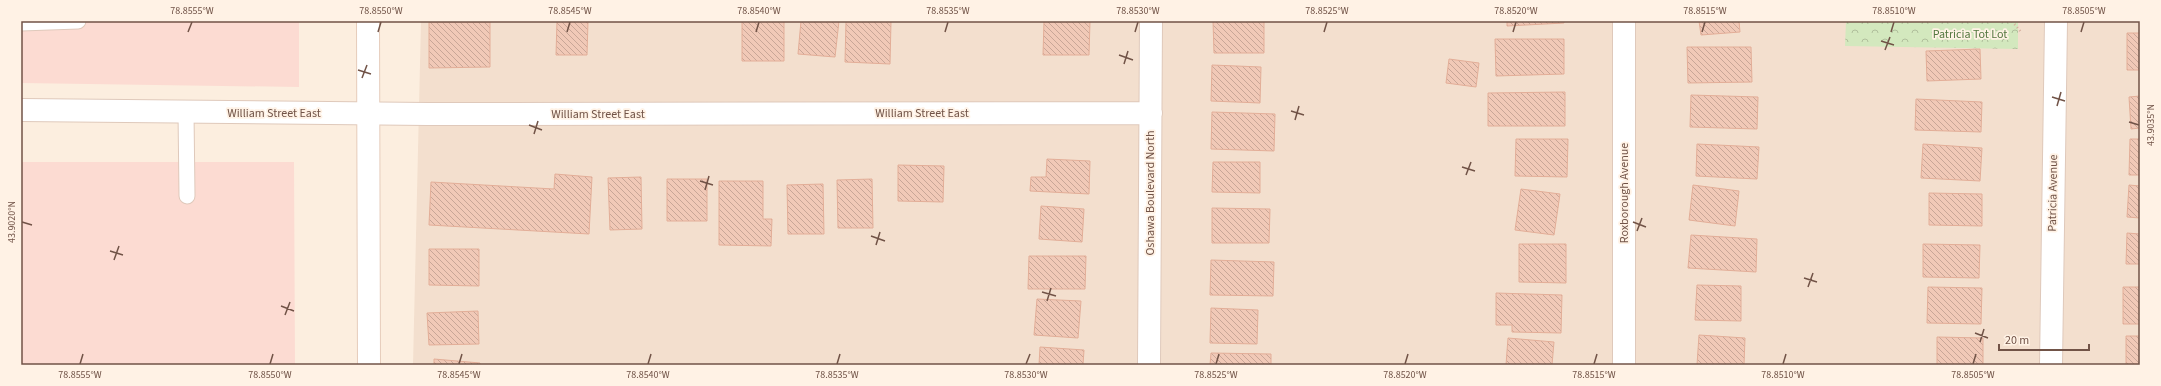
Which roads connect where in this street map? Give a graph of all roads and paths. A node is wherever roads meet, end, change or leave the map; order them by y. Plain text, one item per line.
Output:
1 (75, 21) edge
2 (78, 21) edge
3 (368, 21) edge
4 (1151, 21) edge
5 (1624, 21) edge
6 (2012, 21) edge
7 (2056, 21) edge
8 (21, 23) edge
9 (2021, 32) dead end
10 (21, 110) edge
11 (186, 112) junction
12 (369, 113) junction
13 (1151, 113) junction
14 (187, 196) dead end
15 (369, 365) edge
16 (1149, 365) edge
17 (1624, 365) edge
18 (2051, 365) edge

1 - 2 lane
1 - 8 lane
3 - 12 street
4 - 13 street, Oshawa Boulevard North
5 - 17 street, Roxborough Avenue
6 - 9 path
7 - 18 street, Patricia Avenue
10 - 11 street, William Street East
11 - 12 street, William Street East
11 - 14 lane
12 - 13 street, William Street East
12 - 15 street
13 - 16 street, Oshawa Boulevard North

